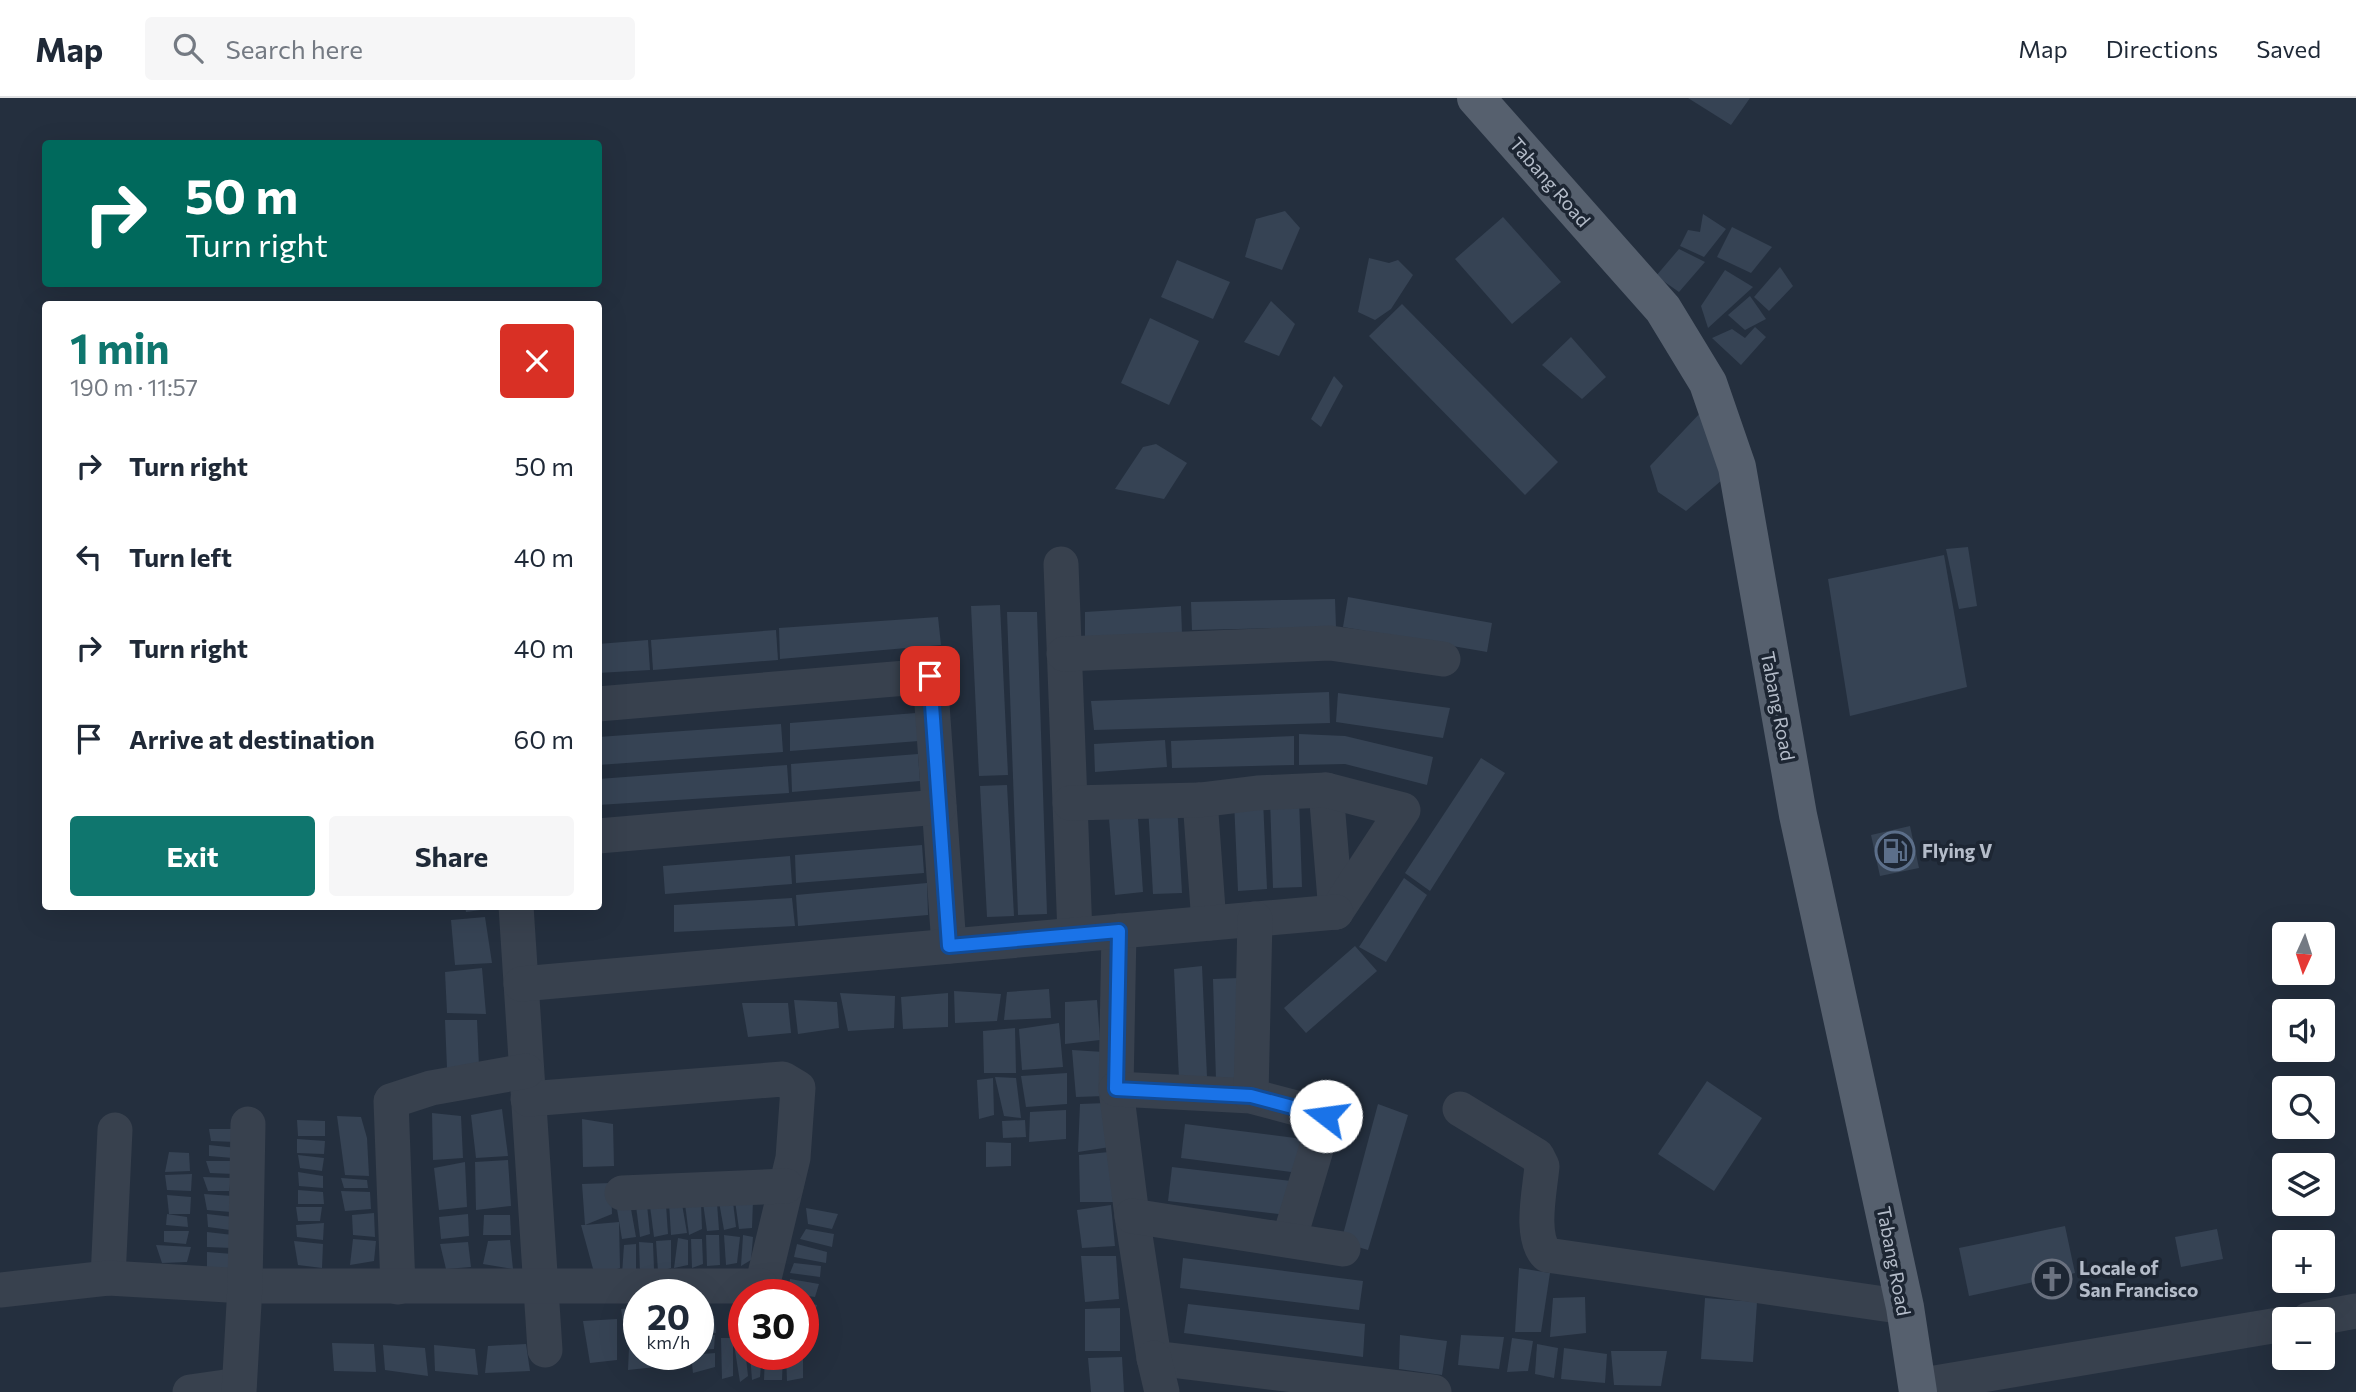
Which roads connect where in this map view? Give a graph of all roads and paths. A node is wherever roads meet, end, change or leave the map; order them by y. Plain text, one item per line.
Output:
1 (1476, 98) edge
2 (1061, 564) dead end
3 (1064, 654) junction
4 (1443, 659) dead end
5 (602, 705) edge
6 (1326, 790) junction
7 (1200, 800) junction
8 (1070, 803) junction
9 (939, 807) junction
10 (602, 836) edge
11 (516, 910) edge
12 (1336, 912) junction
13 (1255, 919) junction
14 (1209, 923) junction
15 (1119, 931) junction
16 (1074, 935) junction
17 (949, 946) junction
18 (521, 984) junction
19 (527, 1085) junction
20 (1116, 1089) junction
21 (1251, 1096) junction
22 (1460, 1109) dead end
23 (248, 1124) dead end
24 (115, 1130) dead end
25 (786, 1186) junction
26 (622, 1193) dead end
27 (1132, 1216) junction
28 (1289, 1240) junction
29 (1343, 1250) dead end
30 (108, 1278) junction
31 (763, 1279) edge
32 (245, 1286) junction
33 (541, 1286) junction
34 (398, 1287) junction
35 (728, 1289) edge
36 (0, 1290) edge
37 (1905, 1307) junction
38 (2356, 1311) edge
39 (2335, 1315) edge
40 (2272, 1326) edge
41 (545, 1350) dead end
42 (1154, 1359) junction
43 (1308, 1385) edge
44 (239, 1388) edge
45 (1917, 1389) edge
46 (190, 1392) edge
47 (1162, 1392) edge
48 (1434, 1392) edge

1 - 37 main road, Tabang Road
2 - 3 street
3 - 4 street
3 - 8 street
5 - 9 street
6 - 7 street
6 - 12 street
6 - 12 street
7 - 8 street
7 - 14 street
8 - 16 street
9 - 10 street
9 - 17 street
11 - 18 street
12 - 13 street
13 - 14 street
13 - 21 street
14 - 15 street
15 - 16 street
15 - 20 street
16 - 17 street
17 - 18 street
18 - 19 street
19 - 25 street
19 - 33 street
19 - 34 street
20 - 21 street
20 - 27 street
21 - 28 street
22 - 37 street
23 - 32 street
24 - 30 street
25 - 26 street
25 - 31 street
27 - 28 street
27 - 42 street
28 - 29 street
30 - 32 street
30 - 36 street
32 - 34 street
32 - 44 street
33 - 34 street
33 - 35 street
33 - 41 street
37 - 45 main road, Tabang Road
38 - 39 street
40 - 45 street
42 - 43 street
42 - 47 street
43 - 48 street
44 - 46 street

